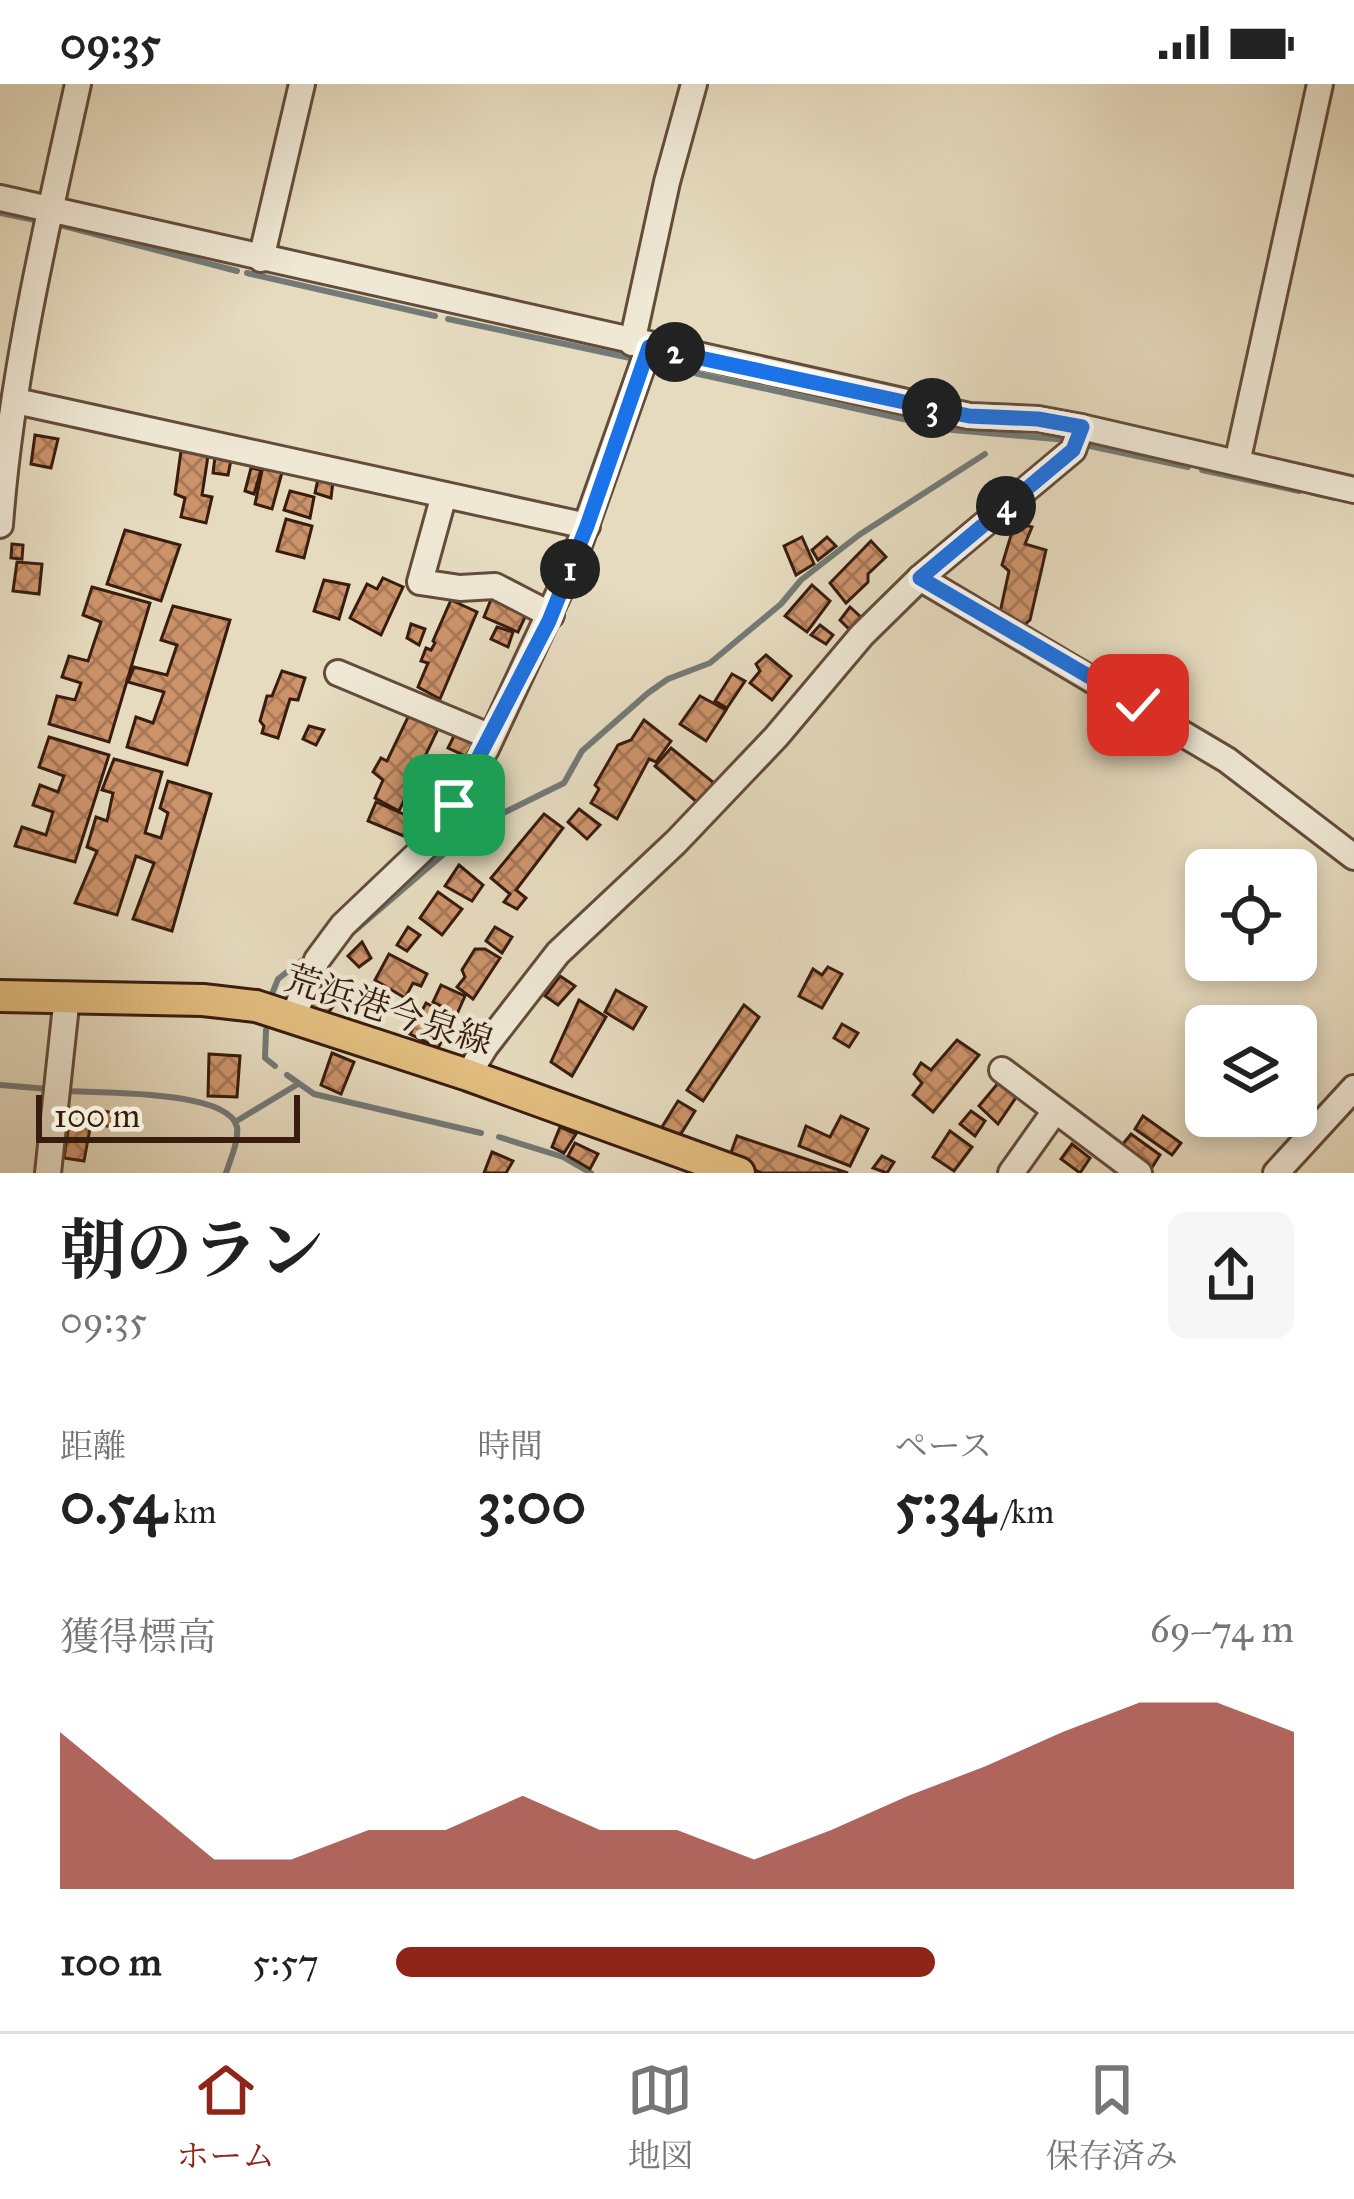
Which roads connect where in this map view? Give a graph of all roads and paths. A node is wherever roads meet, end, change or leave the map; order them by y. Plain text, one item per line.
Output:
1 (78, 84) edge
2 (302, 84) edge
3 (694, 84) edge
4 (1320, 84) edge
5 (0, 198) edge
6 (50, 209) junction
7 (261, 259) junction
8 (640, 345) junction
9 (16, 401) junction
10 (1082, 427) junction
11 (1237, 463) junction
12 (1354, 490) edge
13 (444, 495) junction
14 (0, 525) edge
15 (587, 526) junction
16 (920, 578) junction
17 (551, 615) junction
18 (338, 673) dead end
19 (491, 737) junction
20 (1354, 856) edge
21 (0, 996) edge
22 (68, 996) junction
23 (292, 1017) junction
24 (1002, 1070) dead end
25 (468, 1075) junction
26 (1354, 1088) edge
27 (1055, 1111) junction
28 (705, 1168) edge
29 (48, 1173) edge
30 (739, 1173) edge
31 (1011, 1173) edge
32 (1139, 1173) edge
33 (1276, 1173) edge

1 - 6 street
2 - 7 street
3 - 8 street
4 - 11 street
5 - 6 street
6 - 7 street
6 - 9 street
7 - 8 street
8 - 10 street
8 - 15 street
9 - 13 street
9 - 14 street
10 - 11 street
10 - 16 street
11 - 12 street
13 - 15 street
13 - 17 street
15 - 17 street
16 - 20 street
16 - 25 street
17 - 19 street
18 - 19 street
19 - 23 street
21 - 22 main road, 荒浜港今泉線
22 - 23 main road, 荒浜港今泉線
22 - 29 street
23 - 25 main road, 荒浜港今泉線
24 - 27 street
25 - 28 main road, 荒浜港今泉線
26 - 33 street
27 - 31 street
27 - 32 street
28 - 30 main road, 荒浜港今泉線

